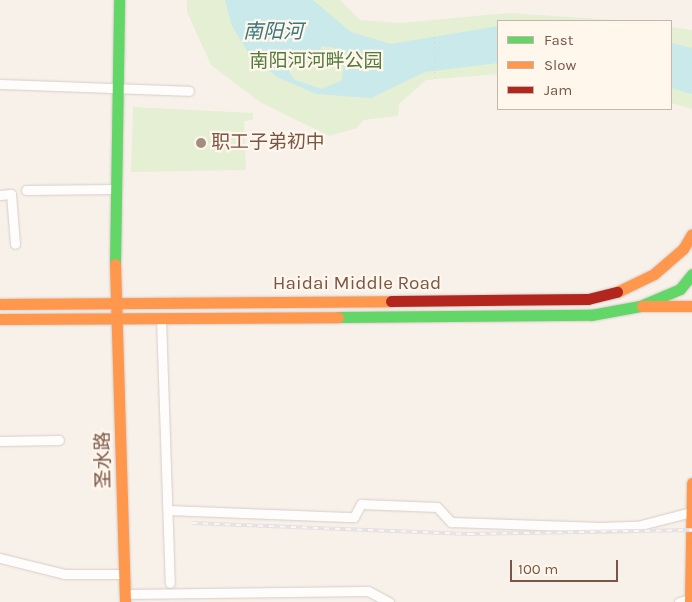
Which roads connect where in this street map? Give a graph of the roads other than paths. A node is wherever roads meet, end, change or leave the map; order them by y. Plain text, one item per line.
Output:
1 (119, 0) edge
2 (0, 84) edge
3 (118, 91) junction
4 (189, 92) dead end
5 (116, 189) junction
6 (26, 190) dead end
7 (0, 194) edge
8 (692, 234) edge
9 (15, 244) dead end
10 (692, 274) edge
11 (118, 302) junction
12 (0, 304) edge
13 (640, 306) junction
14 (692, 306) edge
15 (118, 318) junction
16 (161, 318) junction
17 (0, 319) edge
18 (59, 440) dead end
19 (0, 441) edge
20 (692, 483) edge
21 (692, 499) edge
22 (168, 510) junction
23 (690, 512) junction
24 (0, 558) edge
25 (125, 574) junction
26 (170, 583) dead end
27 (125, 598) edge
28 (686, 601) edge
29 (389, 602) edge

1 - 3 main road, 圣水路
2 - 3 street
3 - 4 street
3 - 5 main road, 圣水路
5 - 6 street
5 - 11 main road, 圣水路
7 - 9 street
8 - 11 main road, Haidai Middle Road
10 - 13 main road, Haidai Middle Road
11 - 12 main road, Haidai Middle Road
11 - 15 main road, 圣水路
13 - 14 main road
13 - 16 main road, Haidai Middle Road
15 - 16 main road, Haidai Middle Road
15 - 17 main road, Haidai Middle Road
15 - 25 main road, 圣水路
16 - 22 street
18 - 19 street
20 - 21 main road
21 - 23 main road
22 - 23 street
22 - 26 street
23 - 28 main road
24 - 25 street
25 - 27 main road, 圣水路
27 - 29 street

